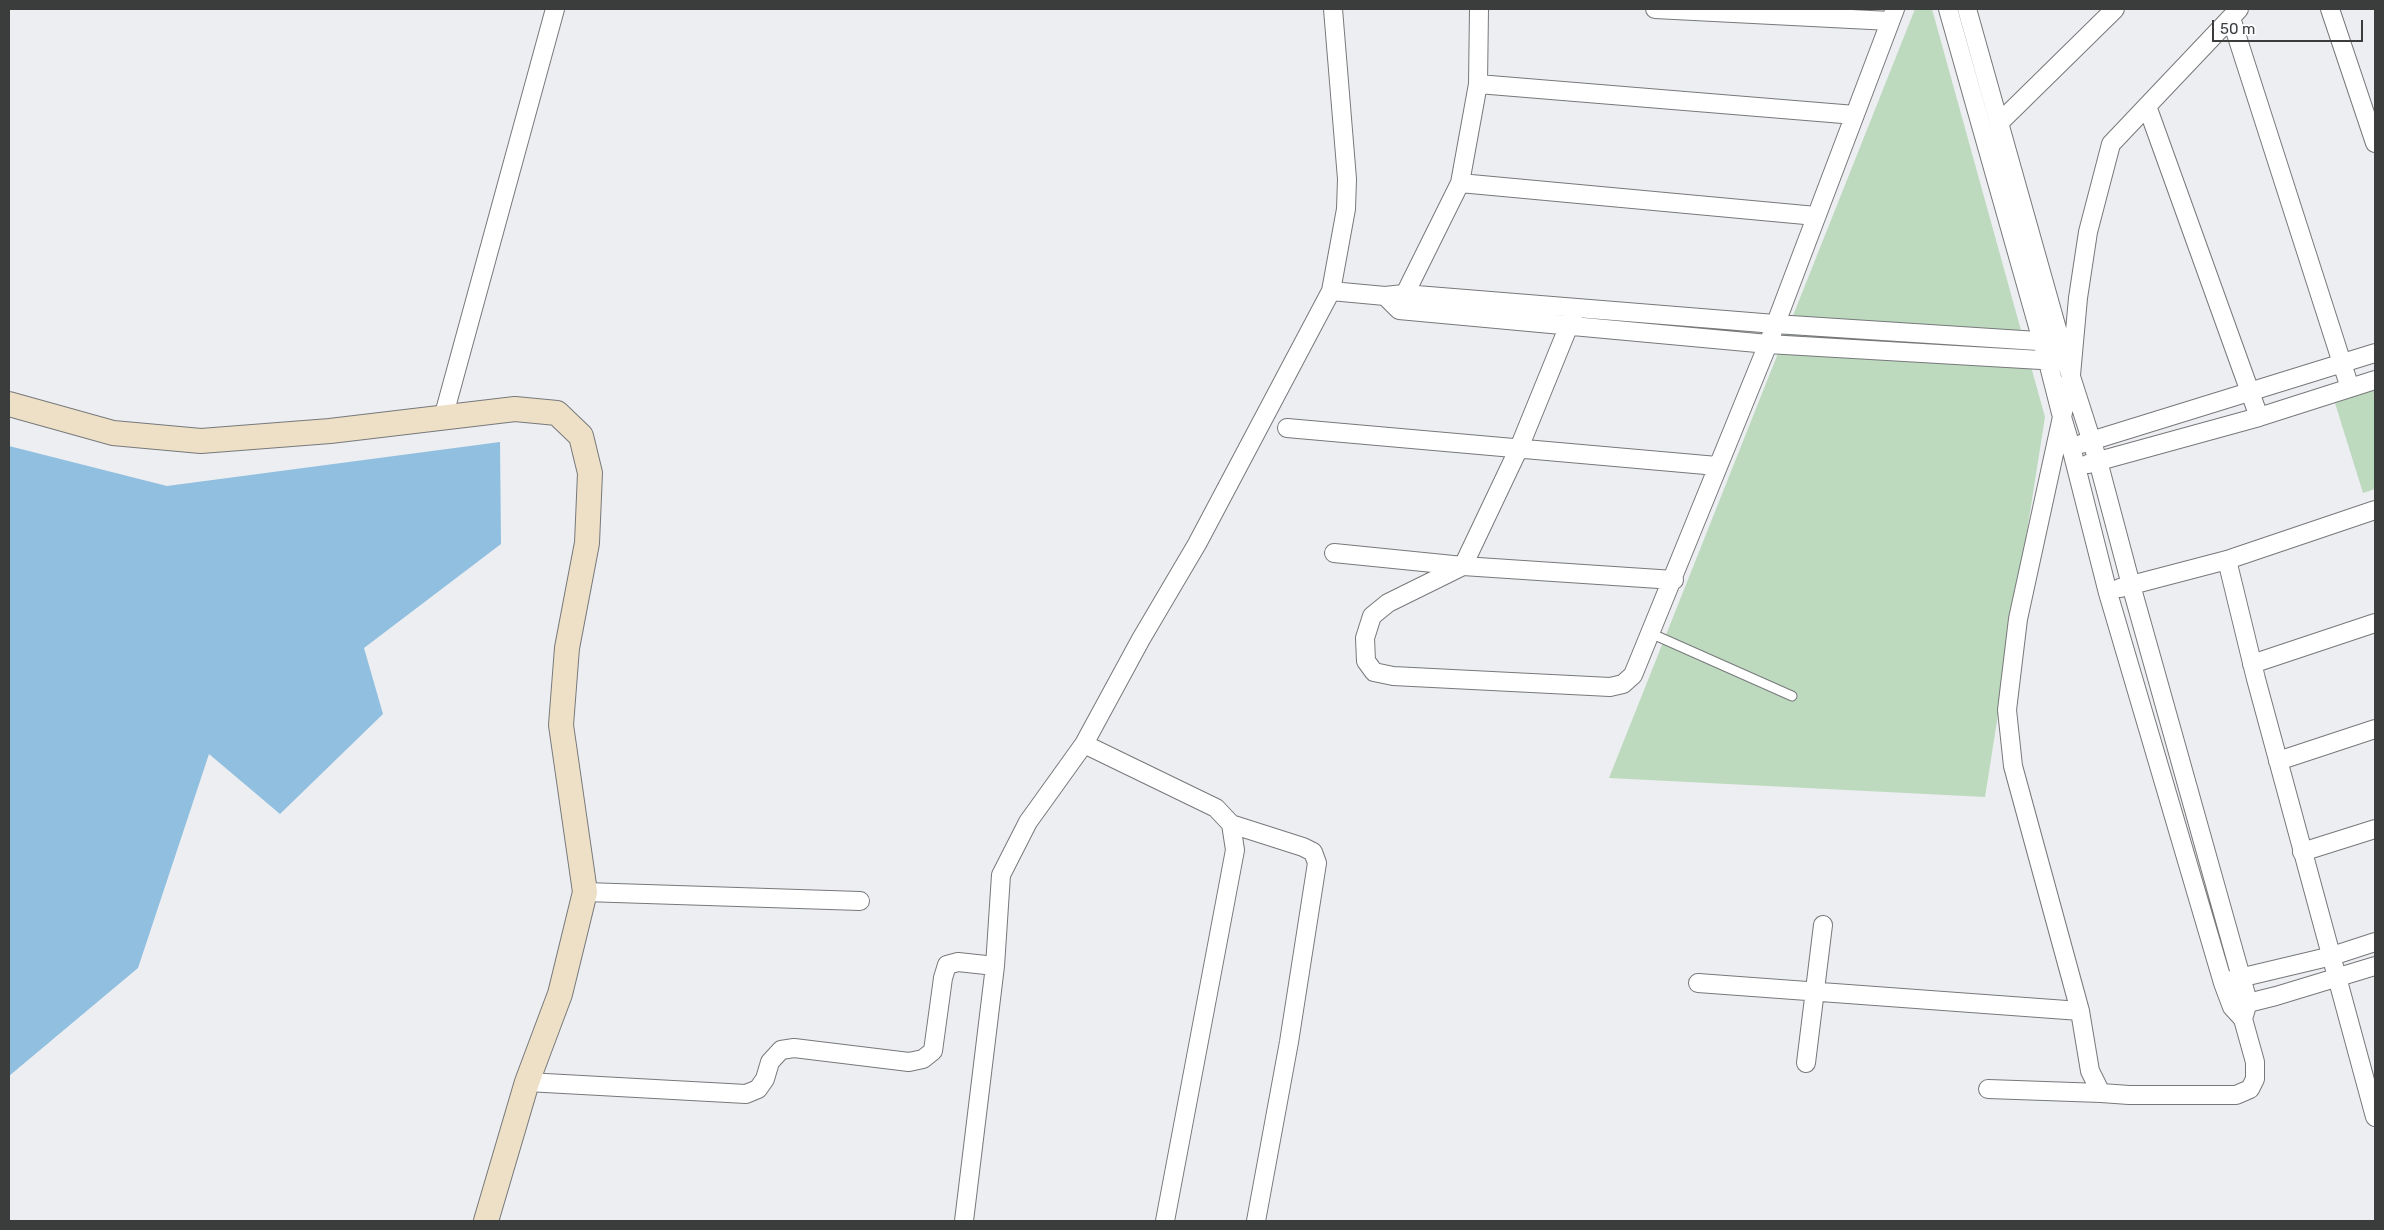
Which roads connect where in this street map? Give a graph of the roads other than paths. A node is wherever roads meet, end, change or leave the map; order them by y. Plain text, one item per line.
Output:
1 (555, 9) edge
2 (1333, 9) edge
3 (1479, 9) edge
4 (1655, 9) edge
5 (1948, 9) edge
6 (1967, 9) edge
7 (1982, 9) edge
8 (2115, 9) edge
9 (2330, 9) edge
10 (2235, 13) edge
11 (1893, 15) edge
12 (1972, 27) junction
13 (1478, 84) junction
14 (2147, 106) junction
15 (1855, 116) junction
16 (2000, 122) junction
17 (2375, 143) edge
18 (1460, 183) junction
19 (1816, 216) junction
20 (1330, 292) junction
21 (1402, 302) junction
22 (1576, 308) junction
23 (1570, 324) junction
24 (1775, 324) junction
25 (2061, 341) junction
26 (2042, 343) junction
27 (1768, 344) junction
28 (2375, 353) edge
29 (2048, 362) junction
30 (2342, 363) junction
31 (2068, 368) junction
32 (2375, 380) edge
33 (2350, 388) junction
34 (2251, 392) junction
35 (9, 404) edge
36 (2062, 417) junction
37 (2258, 417) junction
38 (443, 418) junction
39 (1287, 428) dead end
40 (2092, 441) junction
41 (2071, 447) junction
42 (1519, 448) junction
43 (2098, 461) junction
44 (1717, 466) junction
45 (2075, 468) junction
46 (2375, 510) edge
47 (1334, 553) dead end
48 (2227, 560) junction
49 (1463, 566) junction
50 (1674, 580) junction
51 (2130, 585) junction
52 (2108, 592) junction
53 (2375, 623) edge
54 (1650, 634) junction
55 (2252, 664) junction
56 (1792, 696) dead end
57 (2375, 729) edge
58 (1084, 744) junction
59 (2278, 761) junction
60 (1232, 824) junction
61 (2375, 829) edge
62 (2302, 852) junction
63 (585, 892) junction
64 (860, 901) dead end
65 (1823, 925) dead end
66 (2375, 942) edge
67 (2332, 956) junction
68 (995, 966) junction
69 (2375, 966) edge
70 (2242, 976) junction
71 (2336, 977) junction
72 (1698, 983) dead end
73 (2223, 983) junction
74 (1815, 991) junction
75 (2241, 1009) junction
76 (2080, 1011) junction
77 (1806, 1064) dead end
78 (527, 1082) junction
79 (1988, 1090) dead end
80 (2101, 1093) junction
81 (2375, 1117) edge
82 (486, 1221) edge
83 (964, 1221) edge
84 (1165, 1221) edge
85 (1256, 1221) edge

1 - 38 street
2 - 20 street
3 - 13 street
4 - 11 street
5 - 26 street
6 - 12 street
7 - 12 street
8 - 16 street
9 - 17 street
10 - 14 street
10 - 30 street
11 - 15 street
12 - 16 street
13 - 15 street
13 - 18 street
14 - 31 street
14 - 34 street
15 - 19 street
16 - 25 street
18 - 19 street
18 - 21 street
19 - 24 street
20 - 21 street
20 - 58 street
21 - 22 street
21 - 23 street
22 - 23 street
22 - 24 street
23 - 27 street
23 - 42 street
24 - 26 street
24 - 27 street
25 - 26 street
25 - 31 street
26 - 29 street
27 - 29 street
27 - 44 street
28 - 30 street
29 - 31 street
29 - 36 street
30 - 33 street
30 - 34 street
31 - 36 street
31 - 40 street
32 - 33 street
33 - 37 street
34 - 37 street
34 - 40 street
35 - 38 street
36 - 41 street
36 - 76 street
37 - 43 street
38 - 63 street
39 - 42 street
40 - 41 street
40 - 43 street
41 - 45 street
42 - 44 street
42 - 49 street
43 - 45 street
43 - 51 street
44 - 50 street
45 - 52 street
46 - 48 street
47 - 49 street
48 - 51 street
48 - 55 street
49 - 50 street
49 - 54 street
50 - 54 street
51 - 52 street
51 - 70 street
52 - 73 street
53 - 55 street
54 - 56 lane
55 - 59 street
57 - 59 street
58 - 60 street
58 - 68 street
59 - 62 street
60 - 84 street
60 - 85 street
61 - 62 street
62 - 67 street
63 - 64 street
63 - 78 street
65 - 74 street
66 - 67 street
67 - 70 street
67 - 71 street
68 - 78 street
68 - 83 street
69 - 71 street
70 - 73 street
70 - 75 street
71 - 75 street
71 - 81 street
72 - 74 street
73 - 75 street
74 - 76 street
74 - 77 street
75 - 80 street
76 - 80 street
78 - 82 street
79 - 80 street

